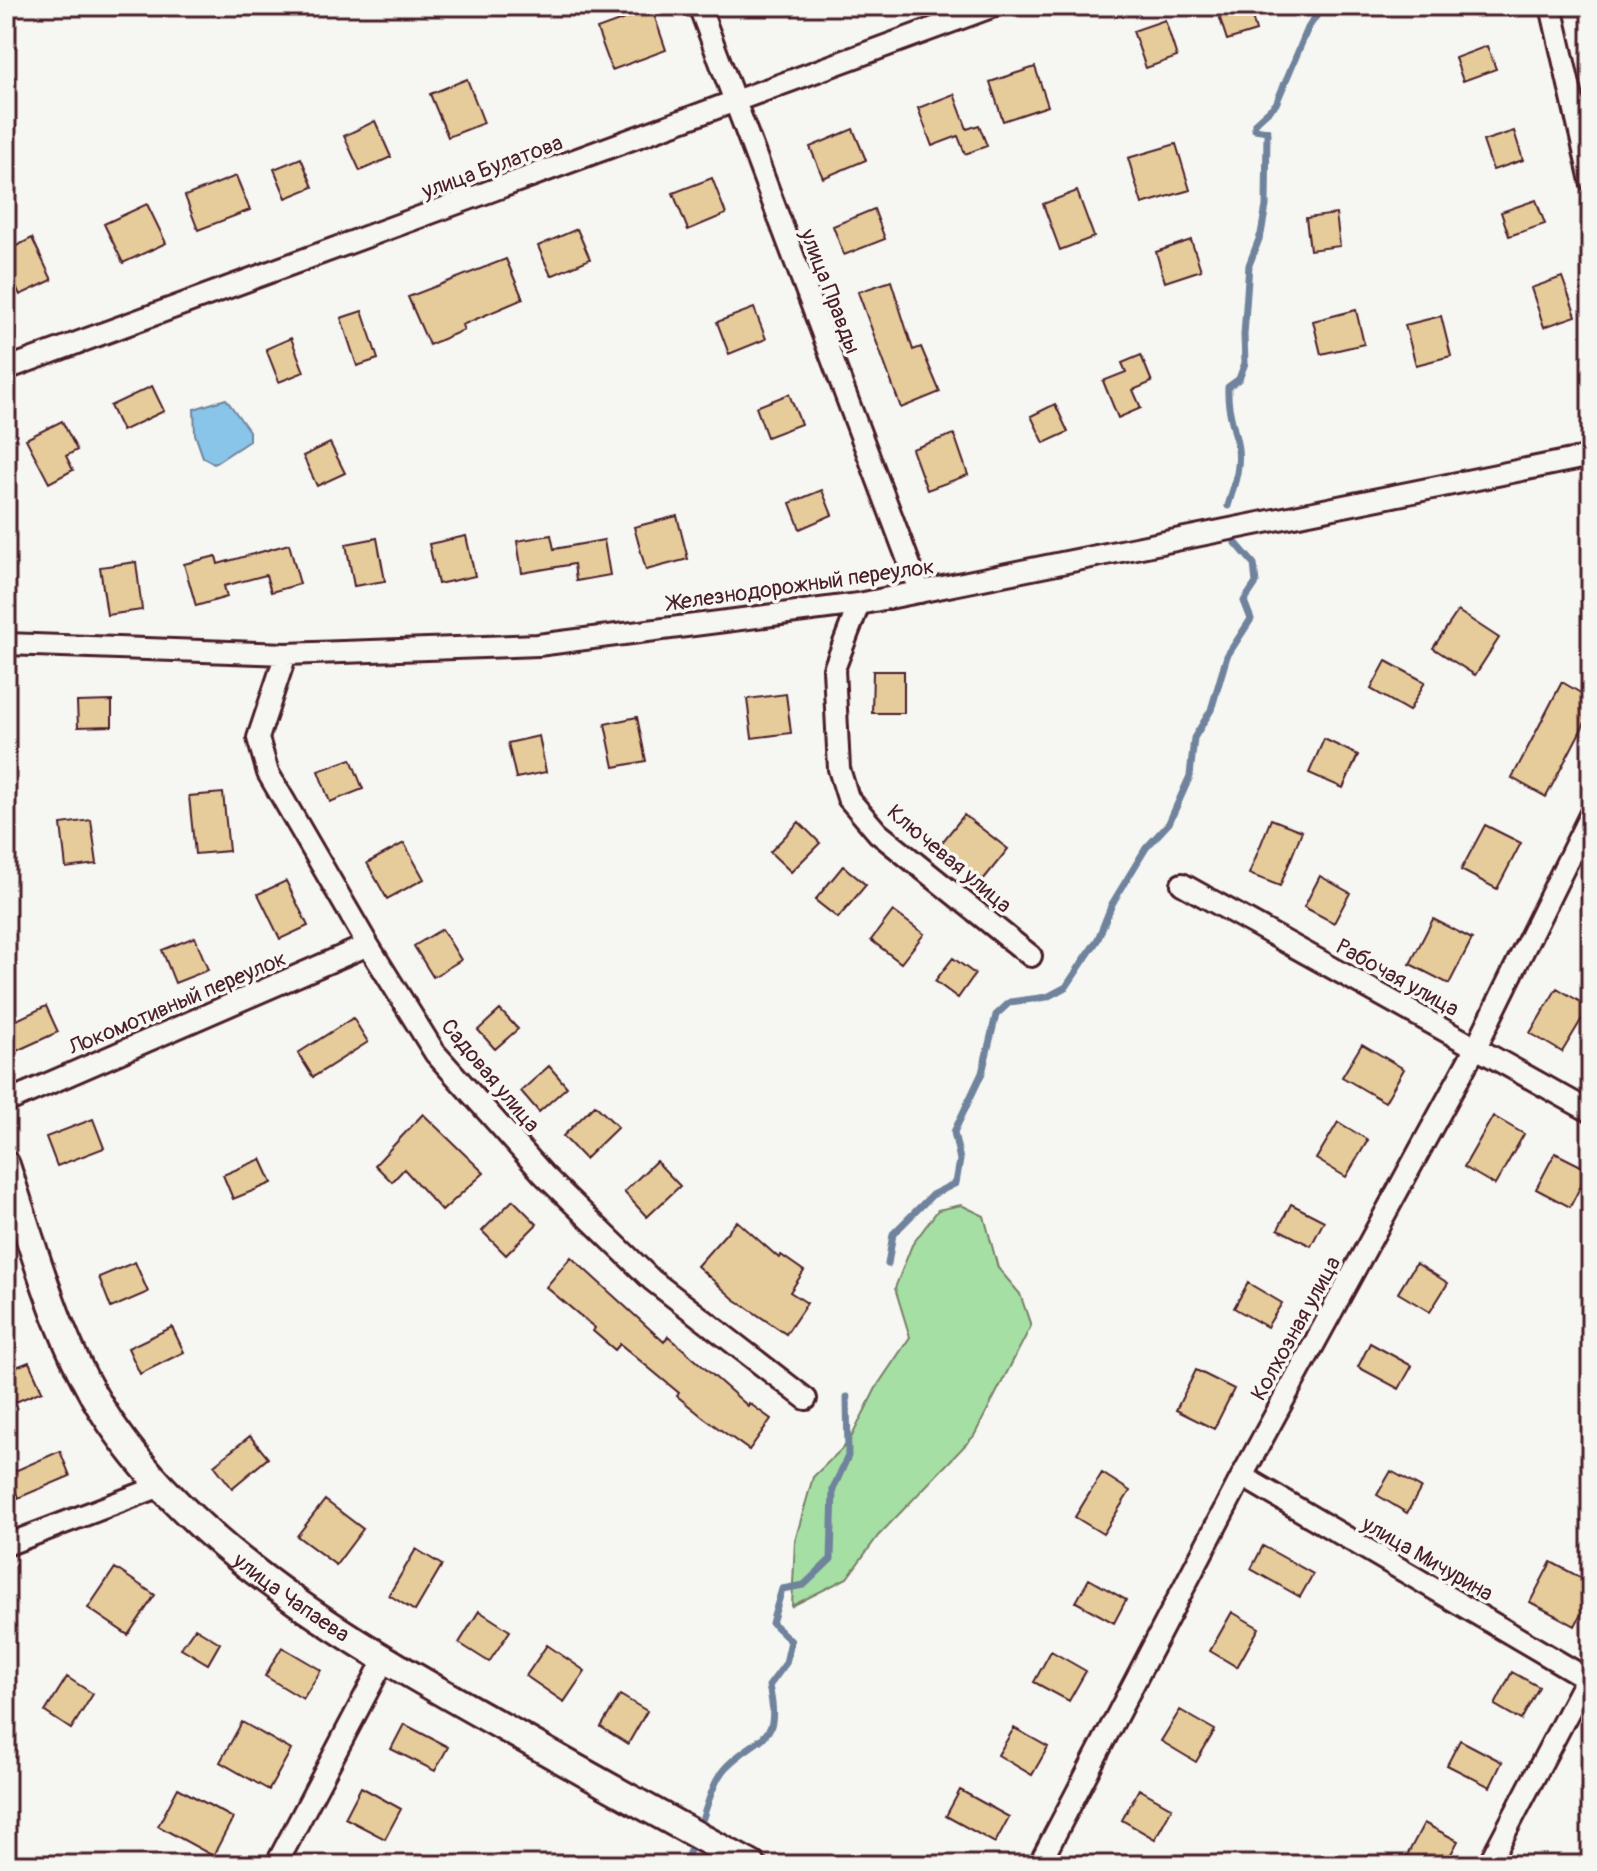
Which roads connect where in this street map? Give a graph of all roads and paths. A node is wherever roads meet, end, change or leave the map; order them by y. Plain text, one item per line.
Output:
1 (699, 6) edge
2 (994, 6) edge
3 (1551, 6) edge
4 (734, 104) junction
5 (1591, 181) edge
6 (6, 369) edge
7 (1591, 456) edge
8 (920, 592) junction
9 (859, 604) junction
10 (6, 644) edge
11 (286, 654) junction
12 (1591, 813) edge
13 (1182, 884) dead end
14 (368, 945) junction
15 (1031, 956) dead end
16 (1476, 1047) junction
17 (6, 1102) edge
18 (1591, 1112) edge
19 (6, 1165) edge
20 (806, 1399) dead end
21 (1242, 1476) junction
22 (161, 1486) junction
23 (6, 1545) edge
24 (384, 1660) junction
25 (1589, 1676) edge
26 (276, 1865) edge
27 (752, 1865) edge
28 (1039, 1865) edge
29 (1488, 1865) edge

1 - 4 street, улица Правды
2 - 4 street, улица Булатова
3 - 5 street
4 - 6 street, улица Булатова
4 - 8 street, улица Правды
7 - 8 street, Железнодорожный переулок
8 - 9 street, Железнодорожный переулок
9 - 11 street, Железнодорожный переулок
9 - 15 street, Ключевая улица
10 - 11 street, Железнодорожный переулок
11 - 14 street, Садовая улица
12 - 16 street, Колхозная улица
13 - 16 street, Рабочая улица
14 - 17 street, Локомотивный переулок
14 - 20 street, Садовая улица
16 - 18 street, Рабочая улица
16 - 21 street, Колхозная улица
19 - 22 street, улица Чапаева
21 - 25 street, улица Мичурина
21 - 28 street, Колхозная улица
22 - 23 street
22 - 24 street, улица Чапаева
24 - 26 street
24 - 27 street, улица Чапаева
25 - 29 street

